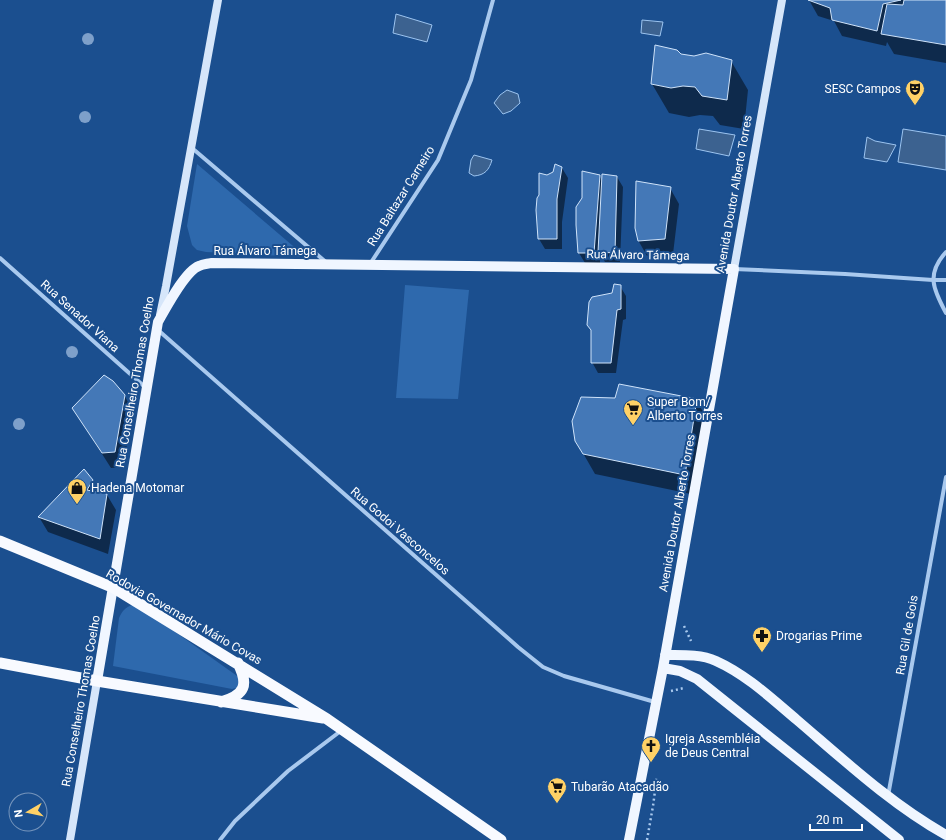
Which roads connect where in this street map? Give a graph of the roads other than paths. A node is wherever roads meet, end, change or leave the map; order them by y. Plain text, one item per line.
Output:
1 (218, 0) edge
2 (493, 0) edge
3 (782, 0) edge
4 (191, 148) junction
5 (946, 252) edge
6 (0, 258) edge
7 (329, 264) junction
8 (370, 264) junction
9 (734, 270) junction
10 (933, 280) junction
11 (946, 280) edge
12 (946, 313) edge
13 (158, 326) junction
14 (146, 389) junction
15 (946, 477) edge
16 (0, 541) edge
17 (114, 588) junction
18 (666, 654) junction
19 (0, 663) edge
20 (238, 663) junction
21 (663, 668) junction
22 (97, 682) junction
23 (221, 702) junction
24 (656, 702) junction
25 (327, 719) junction
26 (343, 730) junction
27 (888, 796) junction
28 (946, 835) edge
29 (70, 840) edge
30 (220, 840) edge
31 (501, 840) edge
32 (629, 840) edge
33 (899, 840) edge

1 - 4 main road, Rua Conselheiro Thomas Coelho
2 - 8 street, Rua Baltazar Carneiro
3 - 9 main road, Avenida Doutor Alberto Torres
4 - 7 street, Rua Álvaro Támega
4 - 13 main road, Rua Conselheiro Thomas Coelho
5 - 10 street
6 - 14 street, Rua Senador Viana
7 - 8 main road, Rua Álvaro Támega
7 - 13 main road, Rua Álvaro Támega
8 - 9 main road, Rua Álvaro Támega
9 - 10 street, Rua Álvaro Támega
9 - 18 main road, Avenida Doutor Alberto Torres
10 - 11 street, Rua Álvaro Támega
10 - 12 street
13 - 14 main road, Rua Conselheiro Thomas Coelho
13 - 24 street, Rua Godoi Vasconcelos
14 - 17 main road, Rua Conselheiro Thomas Coelho
15 - 27 street, Rua Gil de Gois
16 - 17 highway, Rodovia Governador Mário Covas
17 - 20 highway, Rodovia Governador Mário Covas
17 - 22 main road, Rua Conselheiro Thomas Coelho
18 - 21 main road, Avenida Doutor Alberto Torres
18 - 27 main road
19 - 22 highway, Rodovia Governador Mário Covas
20 - 23 highway
20 - 25 highway, Rodovia Governador Mário Covas
21 - 24 main road, Avenida Doutor Alberto Torres
21 - 33 main road
22 - 23 highway, Rodovia Governador Mário Covas
22 - 29 main road, Rua Conselheiro Thomas Coelho
23 - 25 highway, Rodovia Governador Mário Covas
24 - 32 main road, Avenida Doutor Alberto Torres
25 - 26 highway, Rodovia Governador Mário Covas
26 - 30 street
26 - 31 highway, Rodovia Governador Mário Covas
27 - 28 main road

